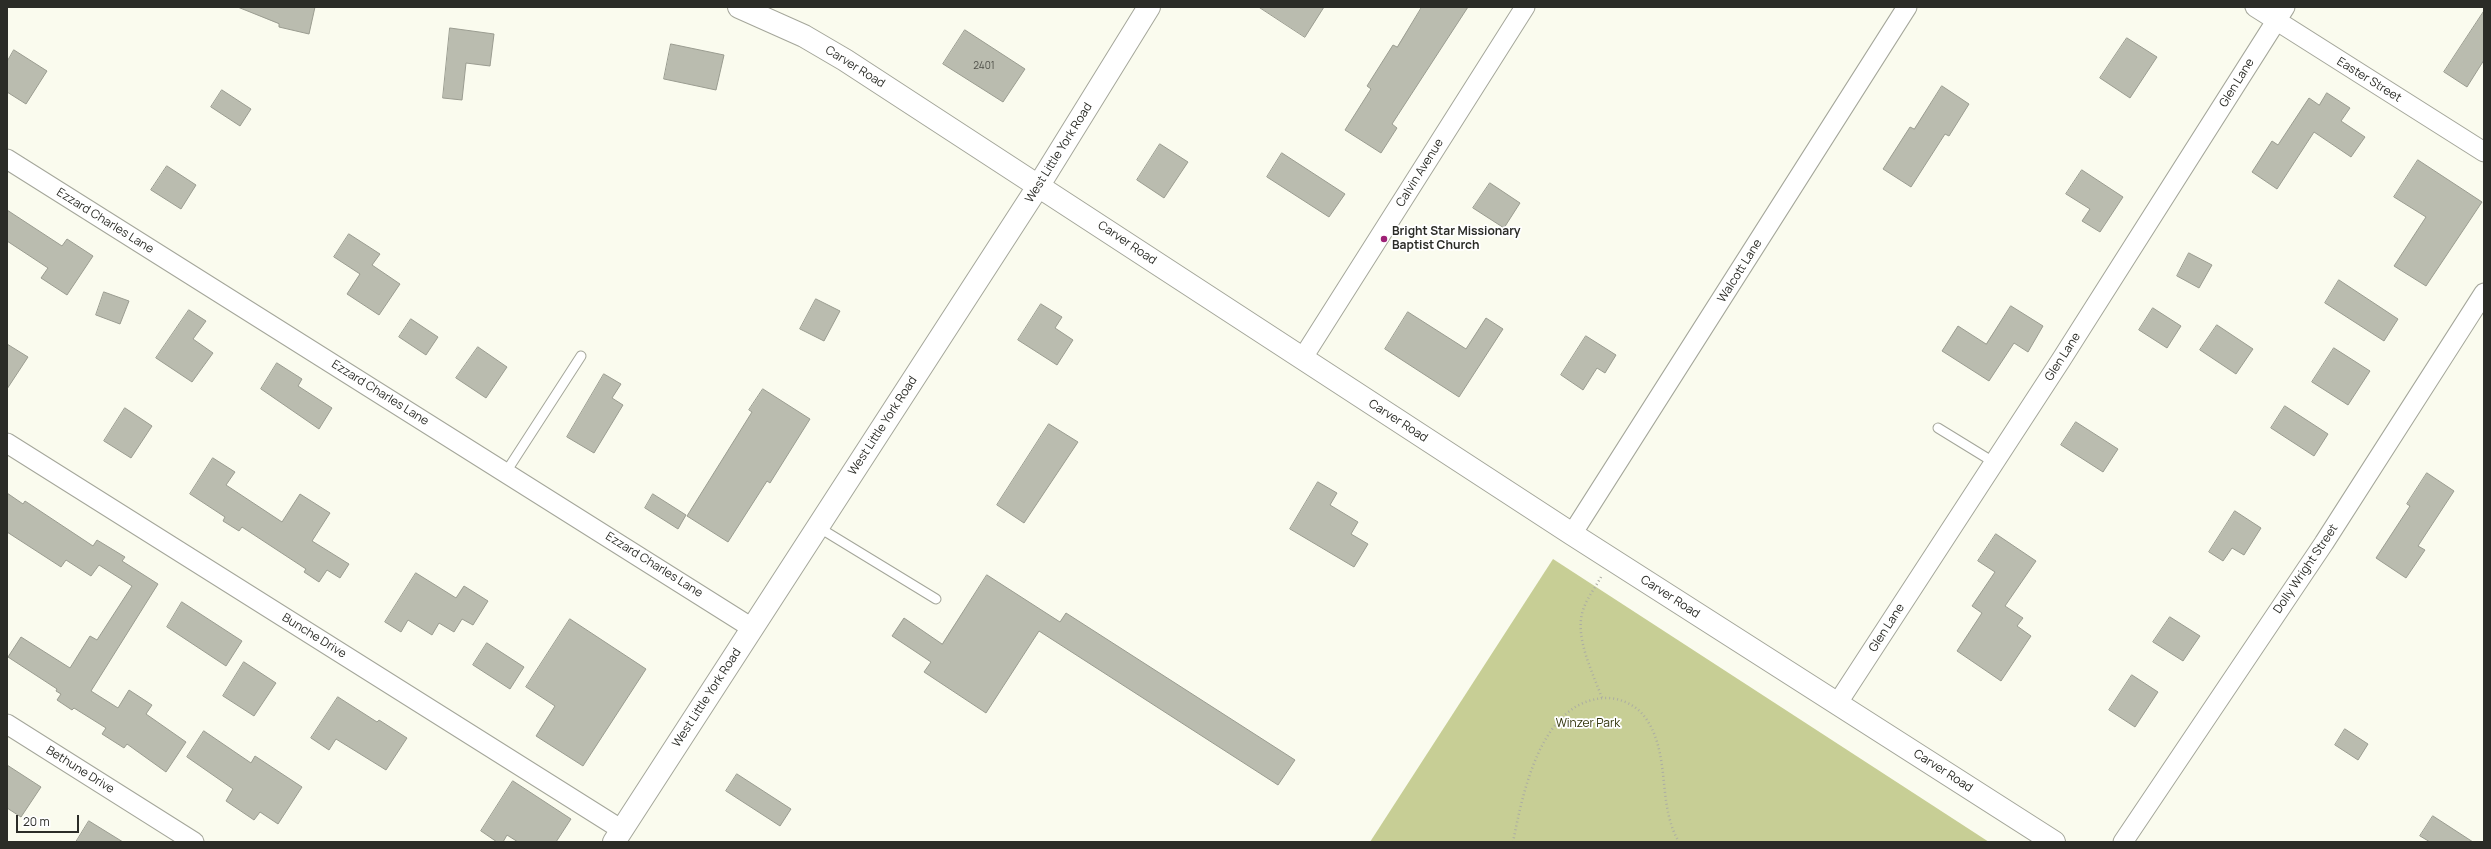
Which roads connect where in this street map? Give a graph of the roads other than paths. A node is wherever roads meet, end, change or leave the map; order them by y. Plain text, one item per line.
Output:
1 (738, 7) edge
2 (1149, 7) edge
3 (1525, 7) edge
4 (1907, 7) edge
5 (2255, 7) edge
6 (2281, 14) edge
7 (2484, 152) edge
8 (7, 159) edge
9 (1039, 185) junction
10 (2484, 292) edge
11 (580, 356) dead end
12 (1302, 359) junction
13 (1938, 428) dead end
14 (7, 443) edge
15 (1995, 462) junction
16 (506, 472) junction
17 (818, 527) junction
18 (1572, 534) junction
19 (936, 599) dead end
20 (752, 628) junction
21 (1838, 704) junction
22 (7, 724) edge
23 (618, 836) edge
24 (194, 842) edge
25 (2054, 842) edge
26 (2123, 842) edge

1 - 9 street, Carver Road
2 - 9 street, West Little York Road
3 - 12 street, Calvin Avenue
4 - 18 street, Walcott Lane
5 - 6 street, Easter Street
6 - 7 street, Easter Street
6 - 15 street, Glen Lane
8 - 16 street, Ezzard Charles Lane
9 - 12 street, Carver Road
9 - 17 street, West Little York Road
10 - 26 street, Dolly Wright Street
11 - 16 lane
12 - 18 street, Carver Road
13 - 15 lane
14 - 23 street, Bunche Drive
15 - 21 street, Glen Lane
16 - 20 street, Ezzard Charles Lane
17 - 19 lane
17 - 20 street, West Little York Road
18 - 21 street, Carver Road
20 - 23 street, West Little York Road
21 - 25 street, Carver Road
22 - 24 street, Bethune Drive

